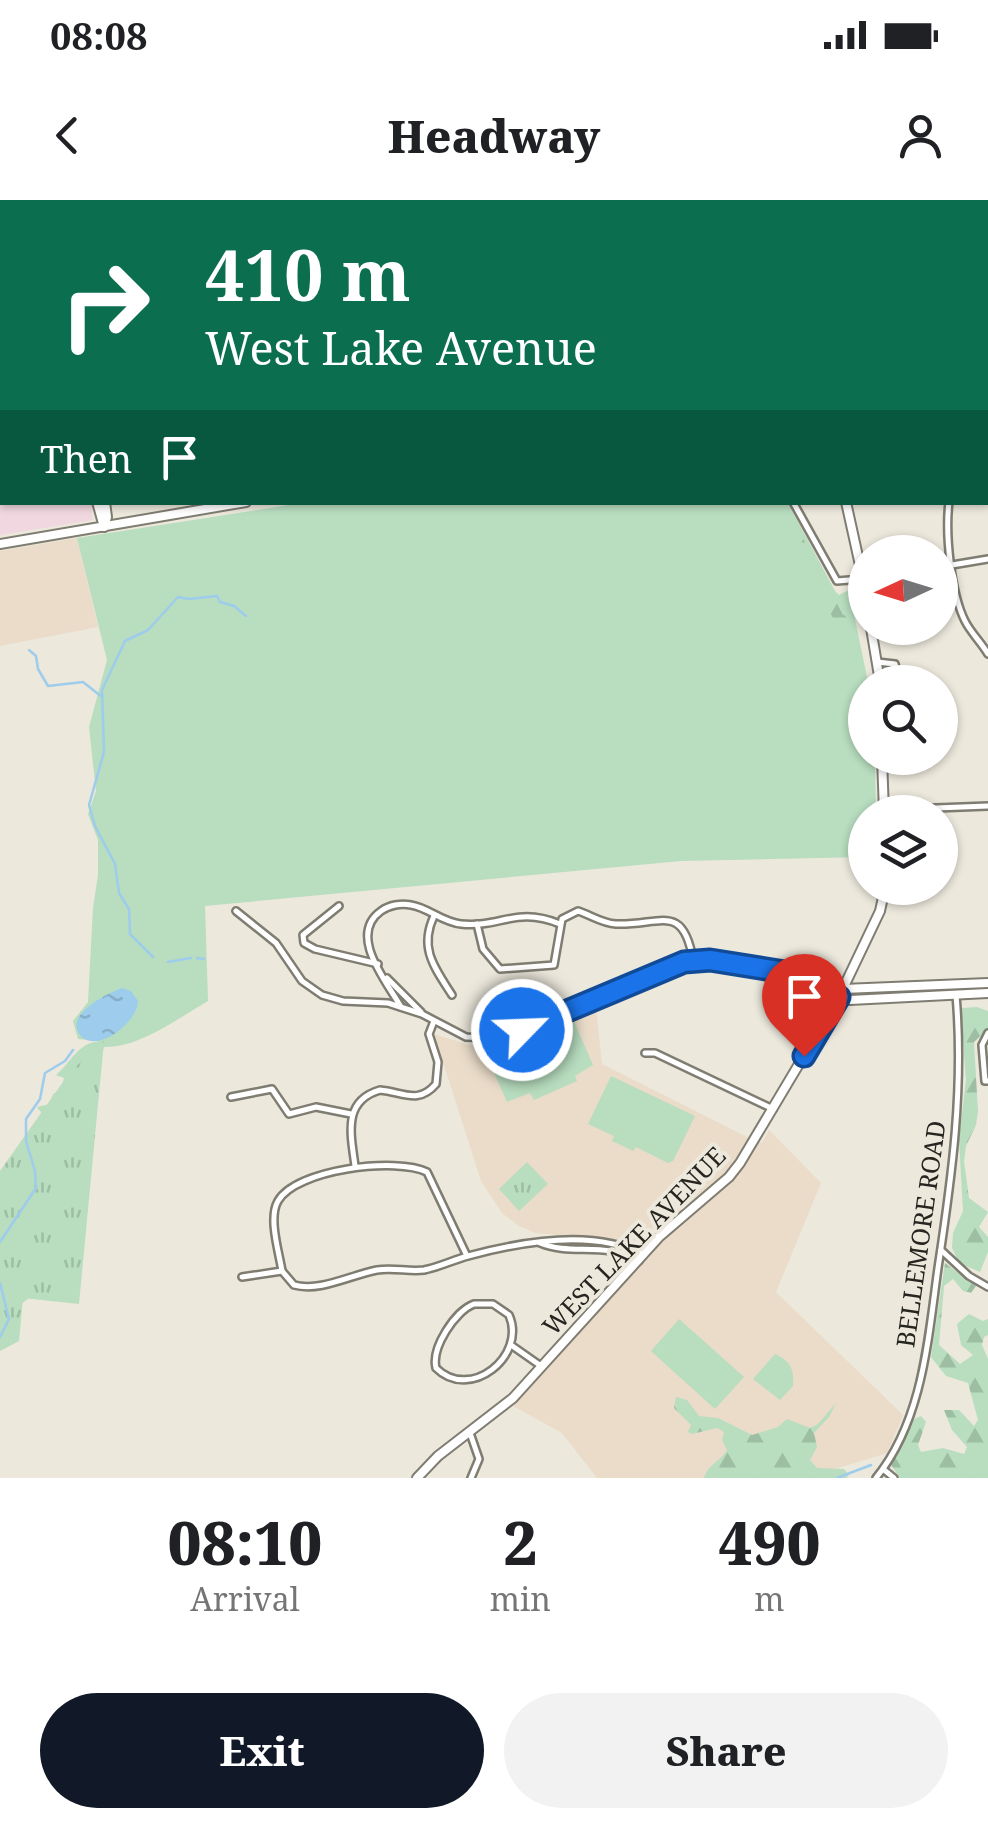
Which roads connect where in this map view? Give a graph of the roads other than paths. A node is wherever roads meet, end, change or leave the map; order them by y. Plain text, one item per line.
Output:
1 (98, 505) edge
2 (105, 505) edge
3 (229, 505) edge
4 (795, 505) edge
5 (847, 505) edge
6 (950, 505) edge
7 (104, 527) junction
8 (853, 535) edge
9 (947, 535) edge
10 (0, 544) edge
11 (988, 559) edge
12 (958, 564) edge
13 (848, 583) edge
14 (958, 592) edge
15 (874, 645) edge
16 (988, 654) edge
17 (877, 662) junction
18 (877, 665) edge
19 (896, 665) edge
20 (988, 806) edge
21 (958, 808) edge
22 (881, 905) edge
23 (339, 906) dead end
24 (236, 911) dead end
25 (434, 916) junction
26 (477, 924) junction
27 (560, 924) junction
28 (693, 960) junction
29 (378, 964) junction
30 (385, 977) junction
31 (988, 983) edge
32 (956, 990) junction
33 (841, 993) junction
34 (988, 993) edge
35 (452, 995) dead end
36 (401, 1007) junction
37 (422, 1014) junction
38 (434, 1021) junction
39 (988, 1033) edge
40 (644, 1053) dead end
41 (988, 1081) edge
42 (230, 1097) dead end
43 (773, 1108) junction
44 (352, 1114) junction
45 (355, 1166) junction
46 (942, 1250) junction
47 (467, 1256) junction
48 (641, 1258) junction
49 (282, 1271) junction
50 (242, 1277) dead end
51 (988, 1286) edge
52 (511, 1344) junction
53 (541, 1366) junction
54 (470, 1433) junction
55 (883, 1470) junction
56 (417, 1478) edge
57 (472, 1478) edge
58 (876, 1478) edge
59 (894, 1478) edge

1 - 7 street
2 - 7 street
3 - 7 street
4 - 13 street
5 - 8 street
6 - 9 street
7 - 10 street
11 - 12 street
14 - 16 street
15 - 17 street
17 - 18 street
17 - 19 street
20 - 21 street
22 - 33 street, WEST LAKE AVENUE
23 - 29 street
24 - 36 street
25 - 26 street
25 - 29 street
25 - 35 street
26 - 27 street
26 - 27 street
27 - 28 street
28 - 33 street
28 - 38 street
29 - 30 street
30 - 36 street
30 - 37 street
31 - 32 street
32 - 33 street
32 - 34 street
32 - 46 street, BELLEMORE ROAD
33 - 43 street, WEST LAKE AVENUE
36 - 37 street
37 - 38 street
38 - 44 street
39 - 41 street
40 - 43 street
42 - 44 street
43 - 48 street, WEST LAKE AVENUE
44 - 45 street
45 - 47 street
45 - 49 street
46 - 51 street
46 - 55 street, BELLEMORE ROAD
47 - 48 street
47 - 49 street
48 - 53 street, WEST LAKE AVENUE
49 - 50 street
52 - 52 street
52 - 53 street
53 - 54 street, WEST LAKE AVENUE
54 - 56 street, WEST LAKE AVENUE
54 - 57 street
55 - 58 street, BELLEMORE ROAD
55 - 59 street

